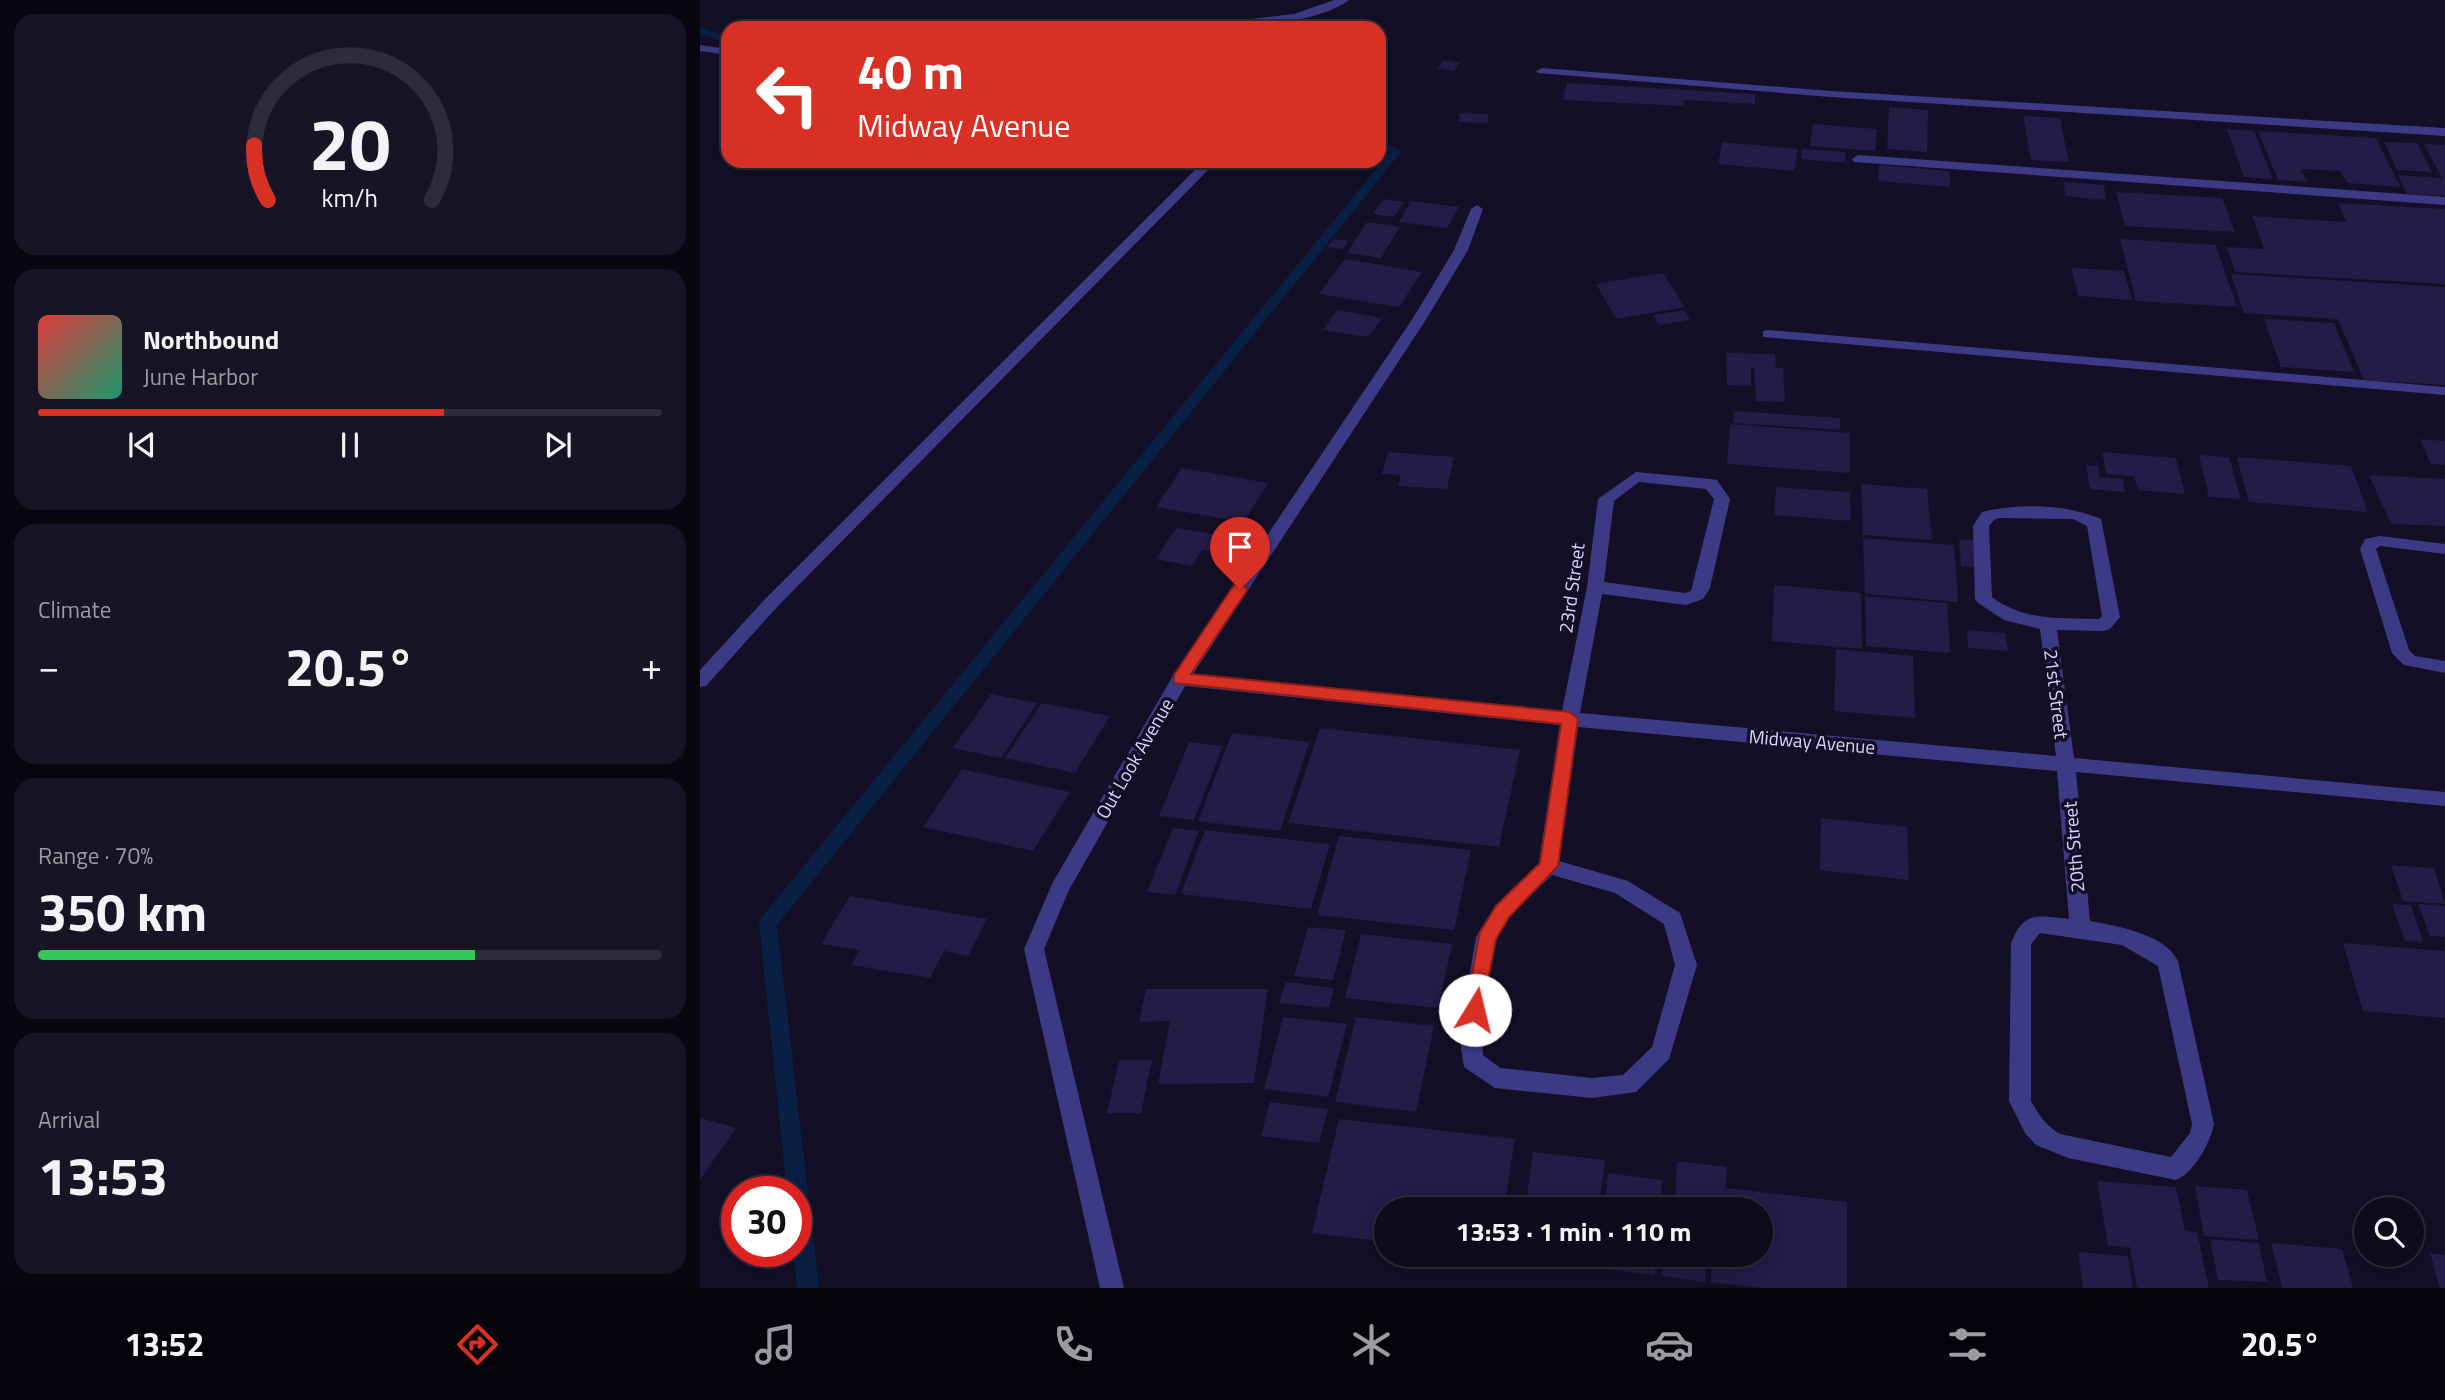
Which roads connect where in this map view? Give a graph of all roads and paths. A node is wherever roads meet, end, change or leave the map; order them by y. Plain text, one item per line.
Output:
1 (1344, 0) edge
2 (1261, 21) edge
3 (700, 48) edge
4 (721, 51) edge
5 (1542, 71) dead end
6 (2445, 132) edge
7 (1858, 159) dead end
8 (1204, 168) edge
9 (2445, 201) edge
10 (1477, 209) dead end
11 (1768, 334) dead end
12 (2445, 391) edge
13 (2445, 549) edge
14 (1595, 587) junction
15 (2048, 624) junction
16 (2445, 667) edge
17 (1180, 679) junction
18 (700, 681) edge
19 (1570, 719) junction
20 (2066, 765) junction
21 (2445, 799) edge
22 (1549, 866) junction
23 (2080, 929) junction
24 (1112, 1288) edge

1 - 2 street
3 - 4 street
5 - 6 street
7 - 9 street
8 - 18 street
10 - 17 street, Out Look Avenue
11 - 12 street
13 - 16 street
14 - 14 street, 23rd Street
14 - 19 street, 23rd Street
15 - 15 street
15 - 20 street, 21st Street
17 - 19 street, Midway Avenue
17 - 24 street, Out Look Avenue
19 - 20 street, Midway Avenue
19 - 22 street, 23rd Street
20 - 21 street, Midway Avenue
20 - 23 street, 20th Street
22 - 22 street
23 - 23 street

